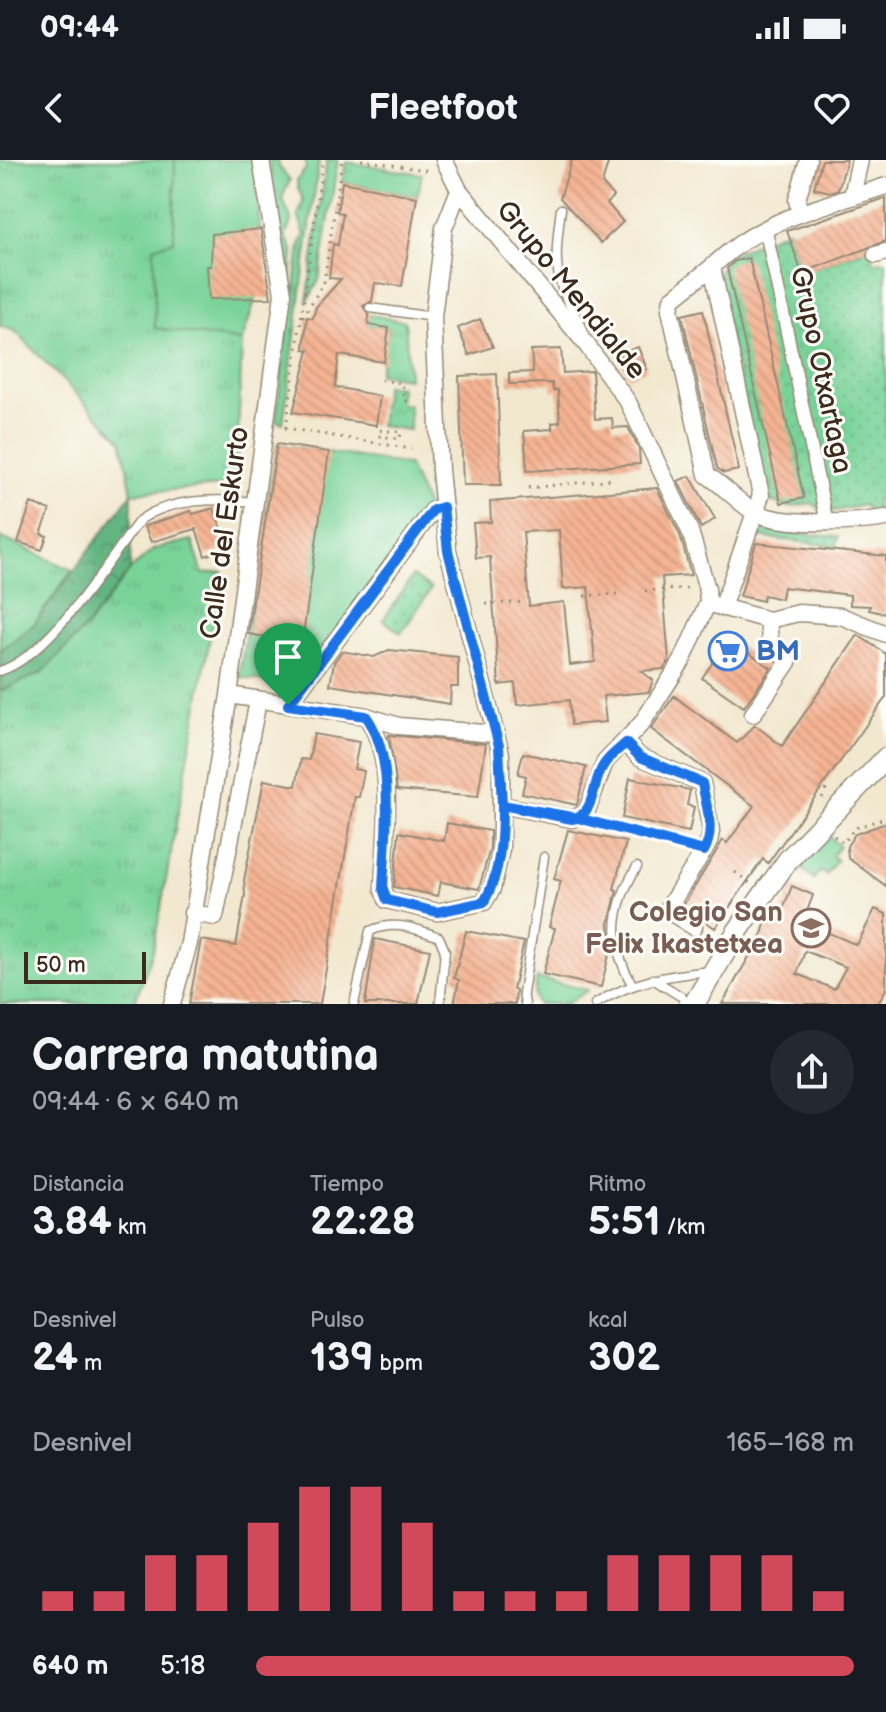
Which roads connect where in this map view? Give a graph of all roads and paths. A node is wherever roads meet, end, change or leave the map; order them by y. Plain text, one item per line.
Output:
1 (261, 160) edge
2 (323, 160) edge
3 (342, 160) edge
4 (361, 160) edge
5 (808, 160) edge
6 (860, 160) edge
7 (439, 166) edge
8 (886, 186) edge
9 (459, 190) junction
10 (852, 196) junction
11 (561, 209) dead end
12 (800, 214) junction
13 (765, 227) junction
14 (712, 267) junction
15 (370, 308) dead end
16 (433, 317) junction
17 (301, 319) junction
18 (586, 344) junction
19 (381, 380) dead end
20 (411, 400) dead end
21 (267, 425) junction
22 (376, 425) dead end
23 (286, 428) junction
24 (378, 444) junction
25 (412, 449) dead end
26 (614, 479) dead end
27 (528, 488) dead end
28 (257, 502) junction
29 (443, 507) junction
30 (753, 512) junction
31 (886, 518) edge
32 (827, 523) junction
33 (692, 588) dead end
34 (645, 591) dead end
35 (617, 594) dead end
36 (584, 596) dead end
37 (524, 602) dead end
38 (486, 604) dead end
39 (715, 605) junction
40 (768, 620) junction
41 (886, 634) edge
42 (0, 671) edge
43 (229, 695) junction
44 (258, 701) junction
45 (288, 705) junction
46 (753, 714) dead end
47 (366, 716) junction
48 (399, 726) junction
49 (495, 734) junction
50 (378, 741) junction
51 (626, 743) junction
52 (886, 758) edge
53 (826, 789) dead end
54 (822, 798) dead end
55 (502, 805) junction
56 (578, 818) junction
57 (886, 822) edge
58 (832, 835) dead end
59 (708, 853) junction
60 (544, 857) dead end
61 (637, 867) dead end
62 (192, 913) junction
63 (694, 927) dead end
64 (712, 971) junction
65 (652, 978) junction
66 (632, 984) junction
67 (172, 1004) edge
68 (354, 1004) edge
69 (440, 1004) edge
70 (525, 1004) edge
71 (595, 1004) edge
72 (685, 1004) edge
73 (694, 1004) edge

1 - 21 street, Calle del Eskurto
2 - 17 path
3 - 17 path
4 - 7 path
5 - 12 street
6 - 10 street
7 - 9 street, Grupo Mendialde
8 - 10 street
9 - 16 street, Grupo Mendialde
9 - 18 street, Grupo Mendialde
10 - 12 street
11 - 18 lane
12 - 13 street
13 - 14 street
13 - 32 street, Grupo Otxartaga
14 - 30 street
14 - 30 street
15 - 16 lane
16 - 29 street, Grupo Mendialde
17 - 23 path
18 - 39 street, Grupo Mendialde
19 - 20 path
21 - 23 path
21 - 28 street, Calle del Eskurto
22 - 24 path
23 - 24 path
24 - 25 path
26 - 27 path
28 - 42 lane
28 - 43 street, Calle del Eskurto
29 - 45 street
29 - 49 street, Grupo Mendialde
30 - 32 street
30 - 39 street
31 - 32 street
33 - 34 path
35 - 36 path
37 - 38 path
39 - 40 street
39 - 51 street
40 - 41 street
40 - 46 street
43 - 44 street
43 - 62 street, Calle del Eskurto
44 - 45 street
44 - 62 street
45 - 47 street
47 - 48 street
47 - 50 street, Grupo Mendialde
48 - 49 street
48 - 50 street
49 - 55 street, Grupo Mendialde
50 - 55 street, Grupo Mendialde
51 - 56 street
51 - 59 street
52 - 64 street
53 - 54 path
55 - 56 street
56 - 59 path
57 - 58 path
59 - 63 street
60 - 70 lane
61 - 66 lane
62 - 67 street, Calle del Eskurto
64 - 65 lane
64 - 73 street
65 - 66 lane
65 - 72 lane
66 - 71 lane
68 - 69 lane

